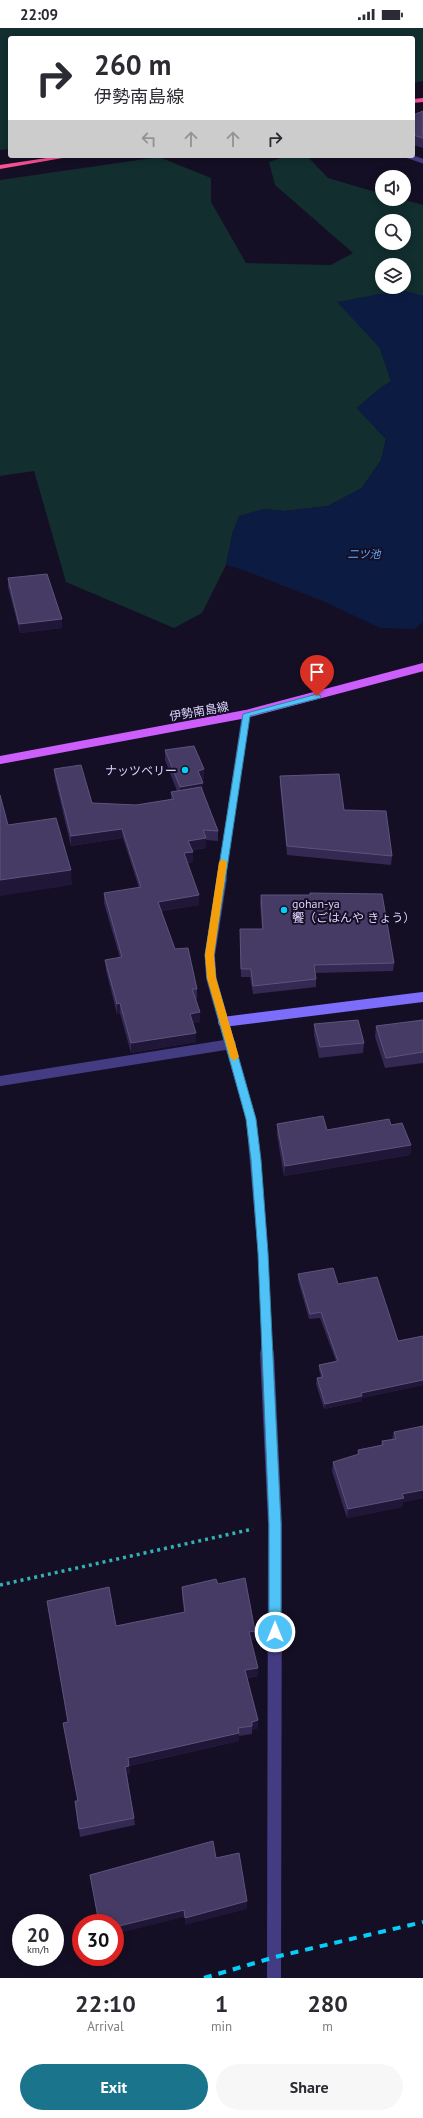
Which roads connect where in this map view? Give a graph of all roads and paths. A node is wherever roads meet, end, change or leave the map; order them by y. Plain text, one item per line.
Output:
1 (58, 158) edge
2 (0, 167) edge
3 (423, 666) edge
4 (246, 714) junction
5 (0, 760) edge
6 (423, 997) edge
7 (224, 1022) junction
8 (231, 1044) junction
9 (0, 1081) edge
10 (275, 1524) junction
11 (0, 1585) edge
12 (274, 1978) edge

1 - 2 highway
3 - 4 main road, 伊勢南島線
4 - 5 main road, 伊勢南島線
4 - 7 street
6 - 7 street
7 - 8 street
8 - 9 street
8 - 10 street
10 - 11 path
10 - 12 street

